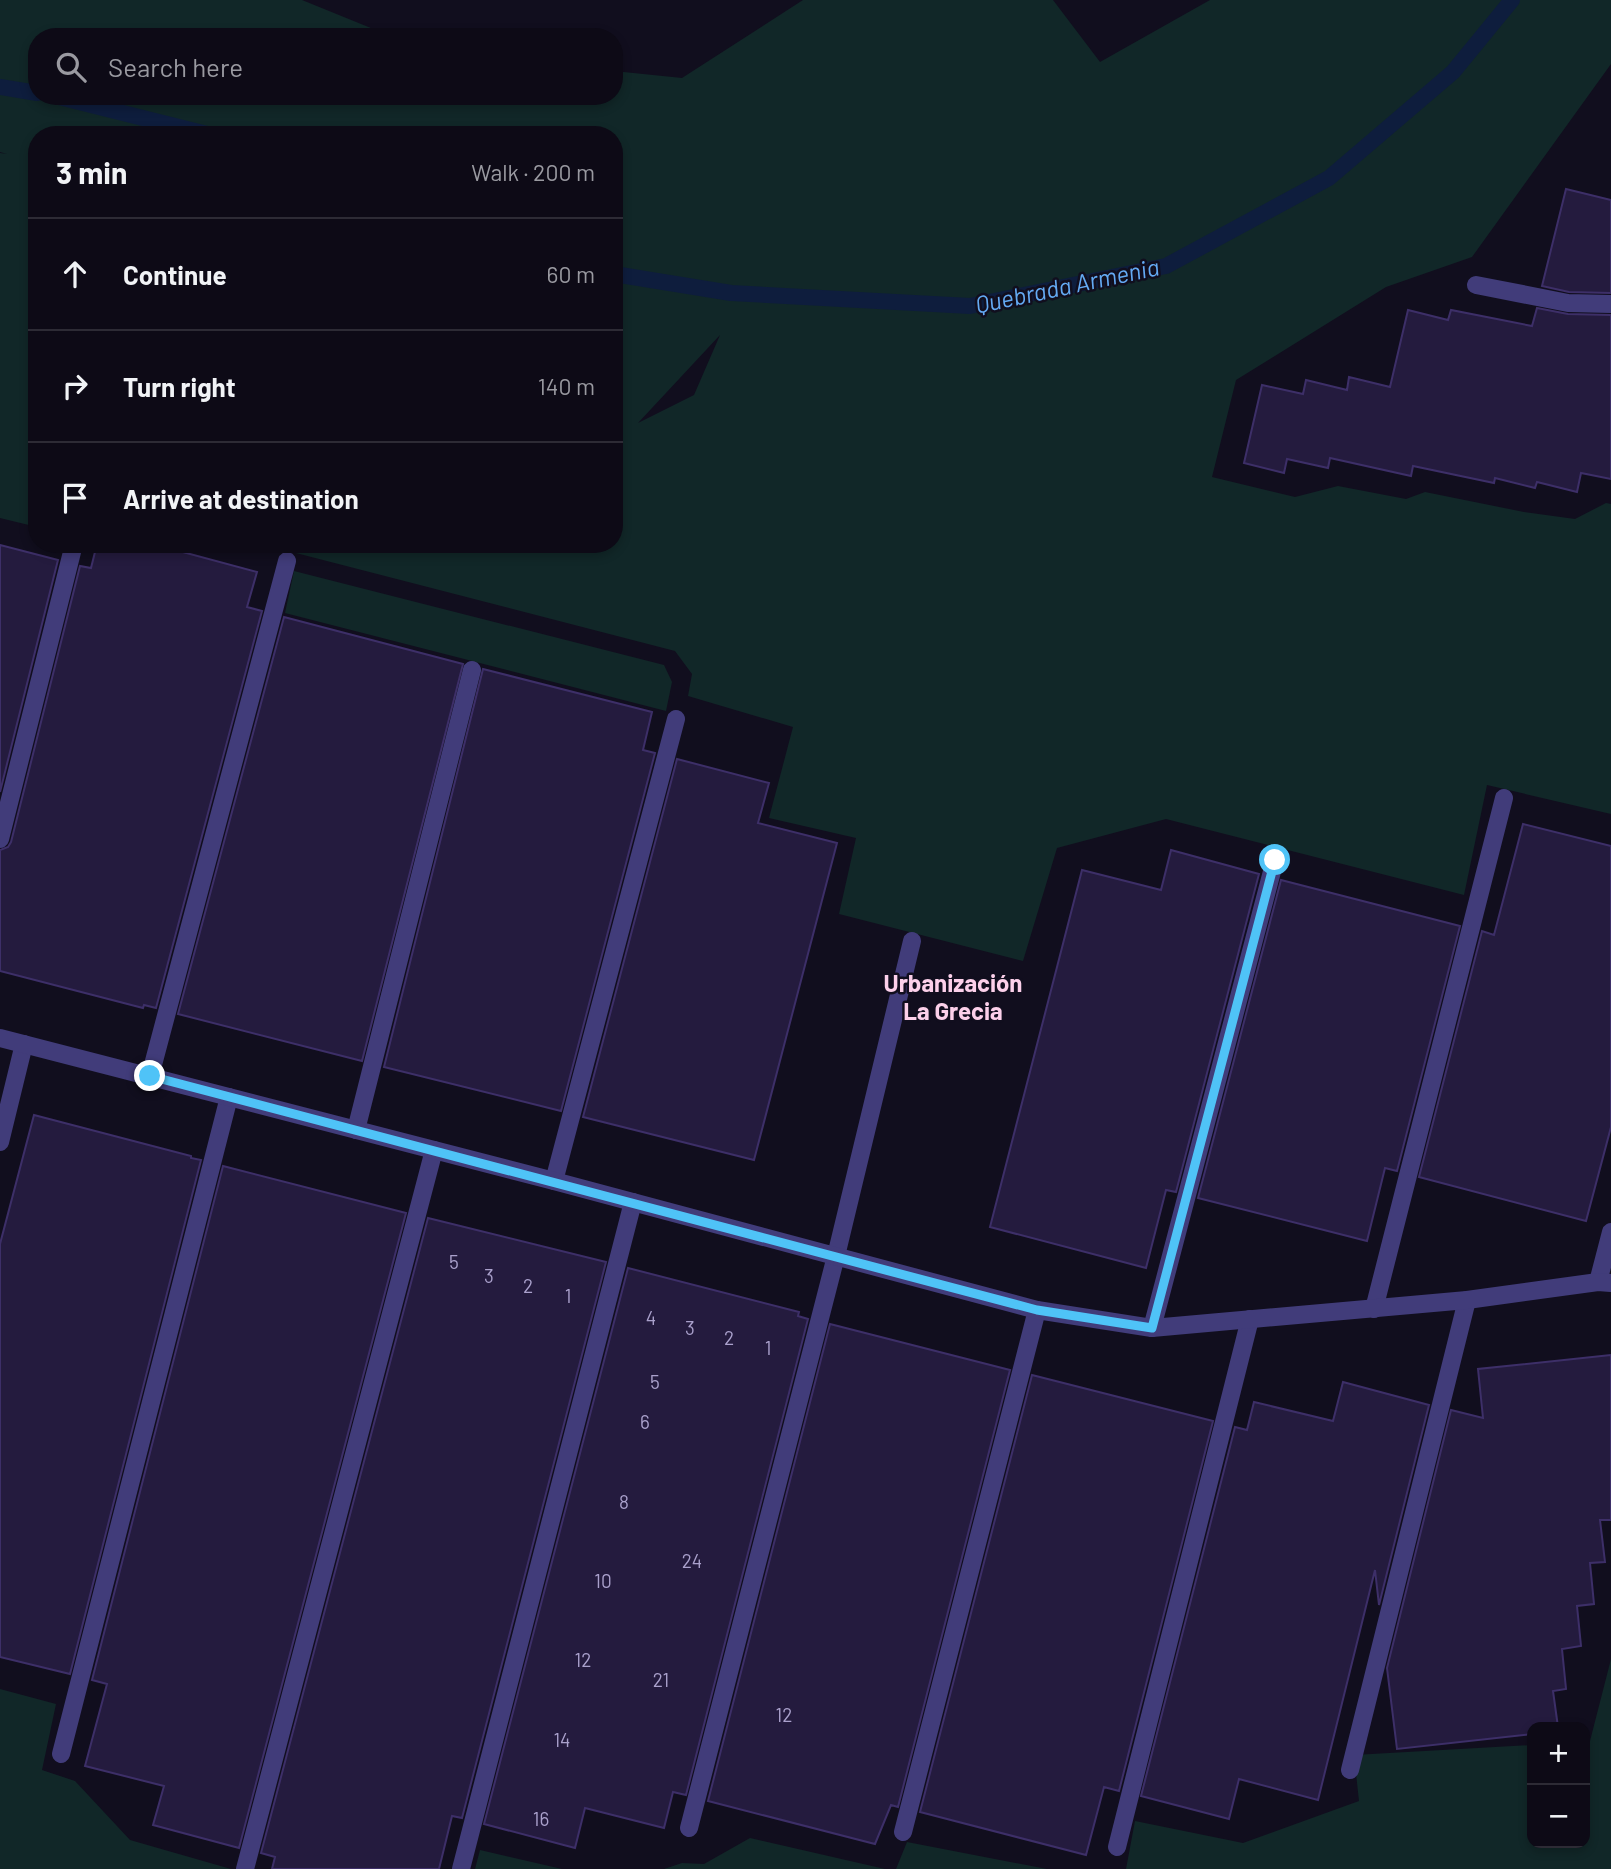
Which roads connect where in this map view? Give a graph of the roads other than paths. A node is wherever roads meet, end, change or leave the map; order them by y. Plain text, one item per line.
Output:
1 (1476, 285) dead end
2 (1611, 304) edge
3 (72, 553) edge
4 (287, 561) dead end
5 (472, 670) dead end
6 (676, 719) dead end
7 (1504, 798) dead end
8 (0, 839) edge
9 (1275, 860) dead end
10 (912, 941) dead end
11 (0, 1038) edge
12 (24, 1044) junction
13 (150, 1076) junction
14 (229, 1097) junction
15 (356, 1130) junction
16 (0, 1142) edge
17 (434, 1150) junction
18 (554, 1181) junction
19 (632, 1202) junction
20 (1611, 1232) edge
21 (836, 1256) junction
22 (1604, 1282) edge
23 (1466, 1300) junction
24 (1374, 1309) junction
25 (1037, 1310) junction
26 (1250, 1320) junction
27 (1152, 1328) junction
28 (61, 1754) dead end
29 (1350, 1770) dead end
30 (689, 1828) dead end
31 (903, 1832) dead end
32 (1117, 1847) dead end
33 (245, 1869) edge
34 (461, 1869) edge

1 - 2 street
3 - 8 street
4 - 13 street
5 - 15 street
6 - 18 street
7 - 24 street
9 - 27 street
10 - 21 street
11 - 12 street
12 - 13 street
12 - 16 street
13 - 14 street
14 - 15 street
14 - 28 street
15 - 17 street
17 - 18 street
17 - 33 street
18 - 19 street
19 - 21 street
19 - 34 street
20 - 22 street
21 - 25 street
21 - 30 street
22 - 23 street
23 - 24 street
23 - 29 street
24 - 26 street
25 - 27 street
25 - 31 street
26 - 27 street
26 - 32 street

